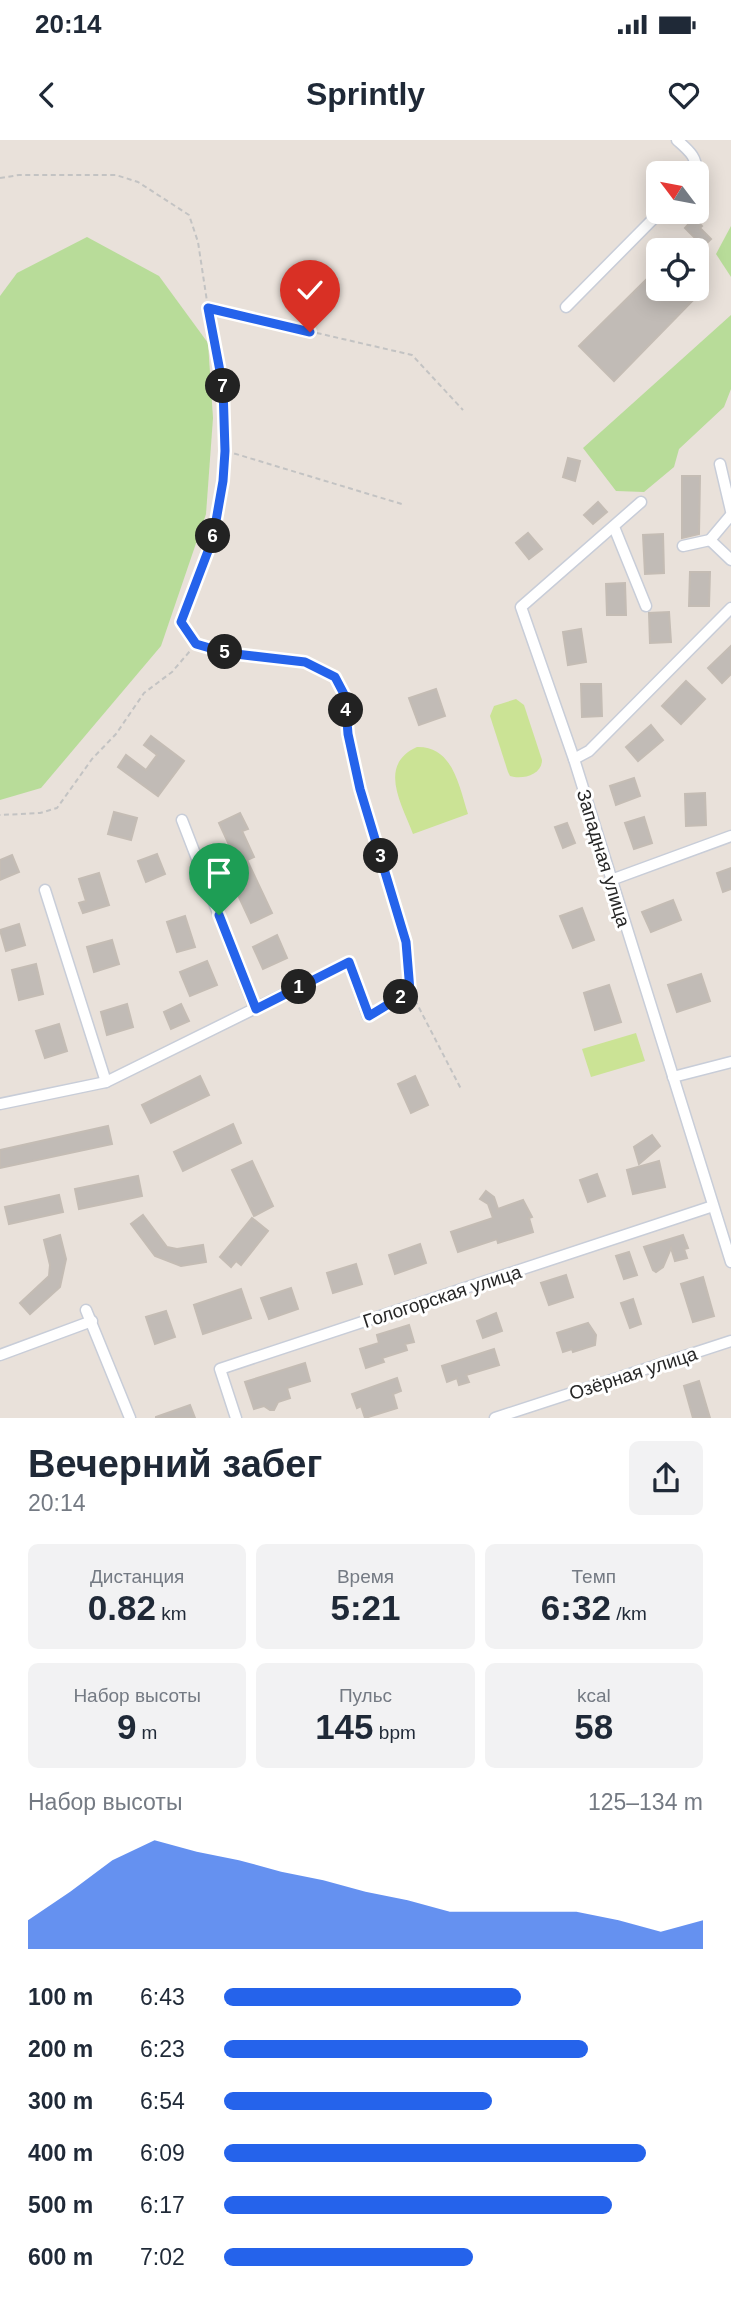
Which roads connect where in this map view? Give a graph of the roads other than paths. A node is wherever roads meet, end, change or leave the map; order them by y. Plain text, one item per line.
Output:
1 (677, 140) edge
2 (696, 161) edge
3 (648, 224) edge
4 (566, 307) dead end
5 (720, 464) dead end
6 (641, 502) dead end
7 (731, 513) edge
8 (614, 527) junction
9 (710, 540) junction
10 (683, 546) dead end
11 (731, 560) edge
12 (646, 606) dead end
13 (731, 608) edge
14 (573, 759) junction
15 (181, 820) dead end
16 (731, 836) edge
17 (611, 880) junction
18 (45, 890) dead end
19 (410, 991) road end
20 (256, 1009) junction
21 (731, 1062) edge
22 (673, 1077) junction
23 (106, 1083) junction
24 (0, 1104) edge
25 (713, 1206) junction
26 (731, 1262) edge
27 (86, 1310) dead end
28 (93, 1325) junction
29 (731, 1341) edge
30 (0, 1355) edge
31 (130, 1418) edge
32 (236, 1418) edge
33 (495, 1418) edge

1 - 2 street
3 - 4 street
5 - 7 street
6 - 8 street, Западная улица
7 - 9 street
8 - 12 street
8 - 14 street, Западная улица
9 - 10 street
9 - 11 street
13 - 14 street
14 - 17 street, Западная улица
15 - 20 street
16 - 17 street
17 - 22 street, Западная улица
18 - 23 street
19 - 20 street
20 - 23 street
21 - 22 street
22 - 25 street, Западная улица
23 - 24 street
25 - 26 street, Западная улица
25 - 32 street, Гологорская улица
27 - 28 street
28 - 30 street
28 - 31 street
29 - 33 street, Озёрная улица

